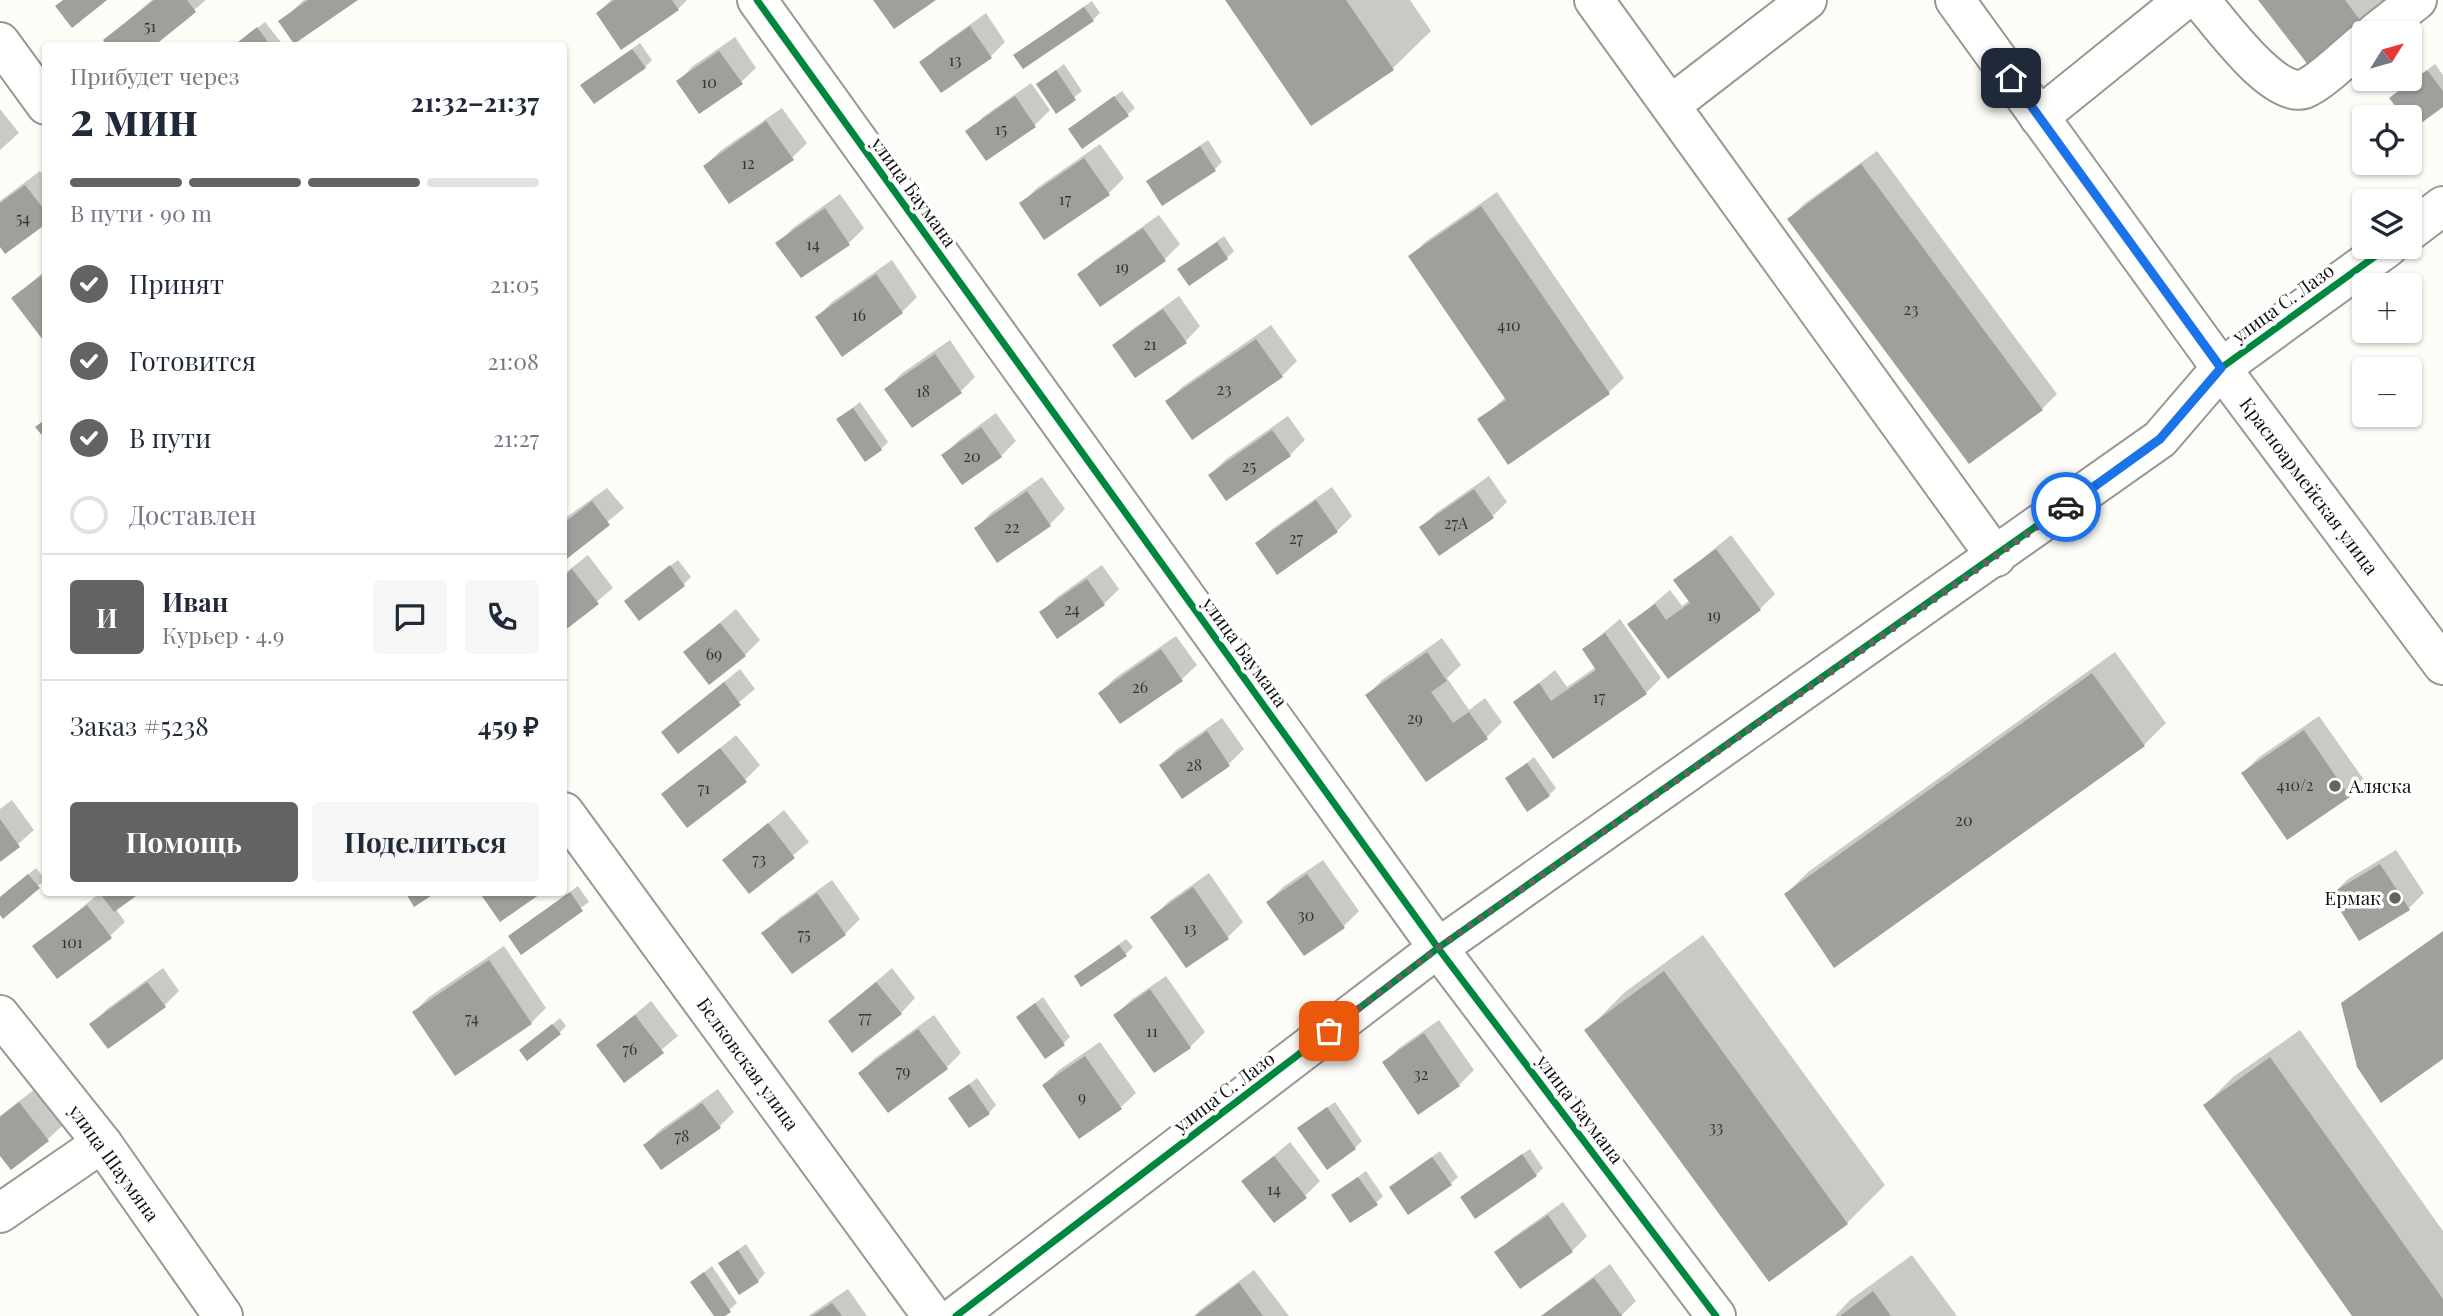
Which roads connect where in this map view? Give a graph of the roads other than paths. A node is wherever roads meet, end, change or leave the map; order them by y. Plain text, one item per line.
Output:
1 (757, 0) edge
2 (1594, 0) edge
3 (1807, 0) edge
4 (1955, 0) edge
5 (2184, 0) edge
6 (2200, 0) edge
7 (2417, 0) edge
8 (2390, 21) edge
9 (0, 43) edge
10 (2352, 52) edge
11 (42, 100) edge
12 (1672, 104) junction
13 (2039, 117) junction
14 (2443, 206) edge
15 (2422, 222) edge
16 (2371, 259) edge
17 (2221, 368) junction
18 (1996, 557) junction
19 (2443, 665) edge
20 (567, 817) edge
21 (1438, 948) junction
22 (0, 1015) edge
23 (102, 1143) junction
24 (0, 1213) edge
25 (223, 1316) edge
26 (932, 1316) edge
27 (956, 1316) edge
28 (1716, 1316) edge

1 - 21 street, улица Баумана
2 - 12 street
3 - 12 street
4 - 13 street, Красноармейская улица
5 - 13 street
6 - 10 street
7 - 8 street
9 - 11 street
12 - 18 street
13 - 17 street, Красноармейская улица
14 - 15 street
16 - 17 street, улица С. Лазо
17 - 18 street, улица С. Лазо
17 - 19 street, Красноармейская улица
18 - 21 street, улица С. Лазо
20 - 26 street, Белковская улица
21 - 27 street, улица С. Лазо
21 - 28 street, улица Баумана
22 - 23 street, улица Шаумяна
23 - 24 street
23 - 25 street, улица Шаумяна

